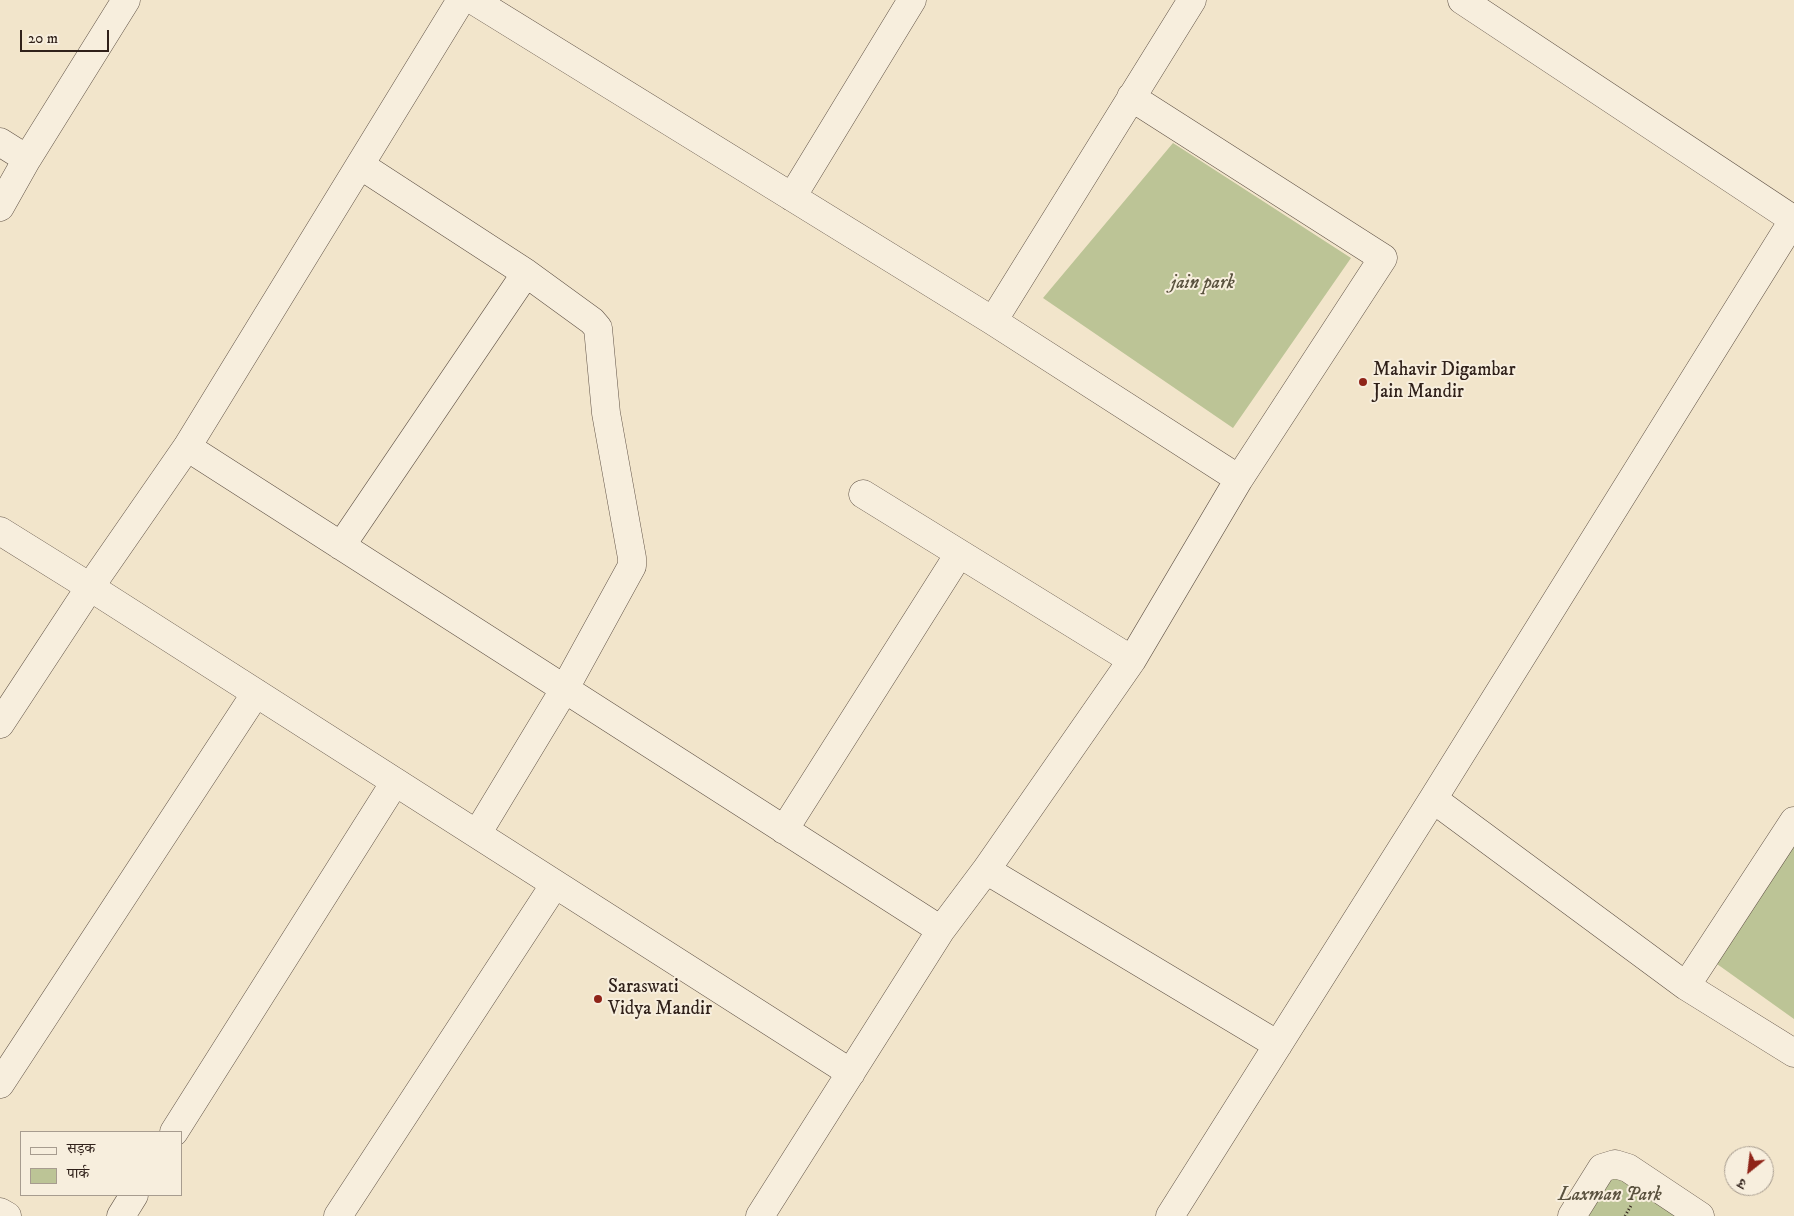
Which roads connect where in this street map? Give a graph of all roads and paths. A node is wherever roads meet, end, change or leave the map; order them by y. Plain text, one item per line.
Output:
1 (126, 0) edge
2 (461, 0) edge
3 (473, 0) edge
4 (912, 0) edge
5 (1192, 0) edge
6 (1462, 0) edge
7 (1131, 97) junction
8 (0, 142) edge
9 (27, 160) junction
10 (360, 165) junction
11 (792, 197) junction
12 (0, 207) edge
13 (1794, 219) edge
14 (526, 273) junction
15 (993, 321) junction
16 (186, 447) junction
17 (1239, 479) junction
18 (863, 494) dead end
19 (0, 531) edge
20 (341, 546) junction
21 (959, 554) junction
22 (90, 586) junction
23 (1132, 660) junction
24 (564, 690) junction
25 (256, 693) junction
26 (0, 724) edge
27 (396, 782) junction
28 (1433, 799) junction
29 (1794, 822) edge
30 (784, 830) junction
31 (477, 834) junction
32 (986, 870) junction
33 (555, 884) junction
34 (941, 930) junction
35 (1686, 986) junction
36 (1278, 1045) junction
37 (1794, 1053) edge
38 (851, 1073) junction
39 (0, 1084) edge
40 (175, 1131) edge
41 (133, 1196) edge
42 (0, 1212) edge
43 (7, 1216) edge
44 (121, 1216) edge
45 (338, 1216) edge
46 (760, 1216) edge
47 (1170, 1216) edge
48 (1572, 1216) edge
49 (1700, 1216) edge

1 - 9 street
2 - 10 street
3 - 11 street
4 - 11 street
5 - 7 street
6 - 13 street
7 - 15 street
7 - 17 street
8 - 9 street
9 - 12 street
10 - 14 street
10 - 16 street
11 - 15 street
13 - 28 street
14 - 20 street
14 - 24 street
15 - 17 street
16 - 20 street
16 - 22 street
17 - 23 street
18 - 21 street
19 - 22 street
20 - 24 street
21 - 23 street
21 - 30 street
22 - 25 street
22 - 26 street
23 - 32 street
24 - 30 street
24 - 31 street
25 - 27 street
25 - 39 street
27 - 31 street
27 - 40 street
28 - 35 street
28 - 36 street
29 - 35 street
30 - 34 street
31 - 33 street
32 - 34 street
32 - 36 street
33 - 38 street
33 - 45 street
34 - 38 street
35 - 37 street
36 - 47 street
38 - 46 street
41 - 44 street
42 - 43 street
48 - 49 street

